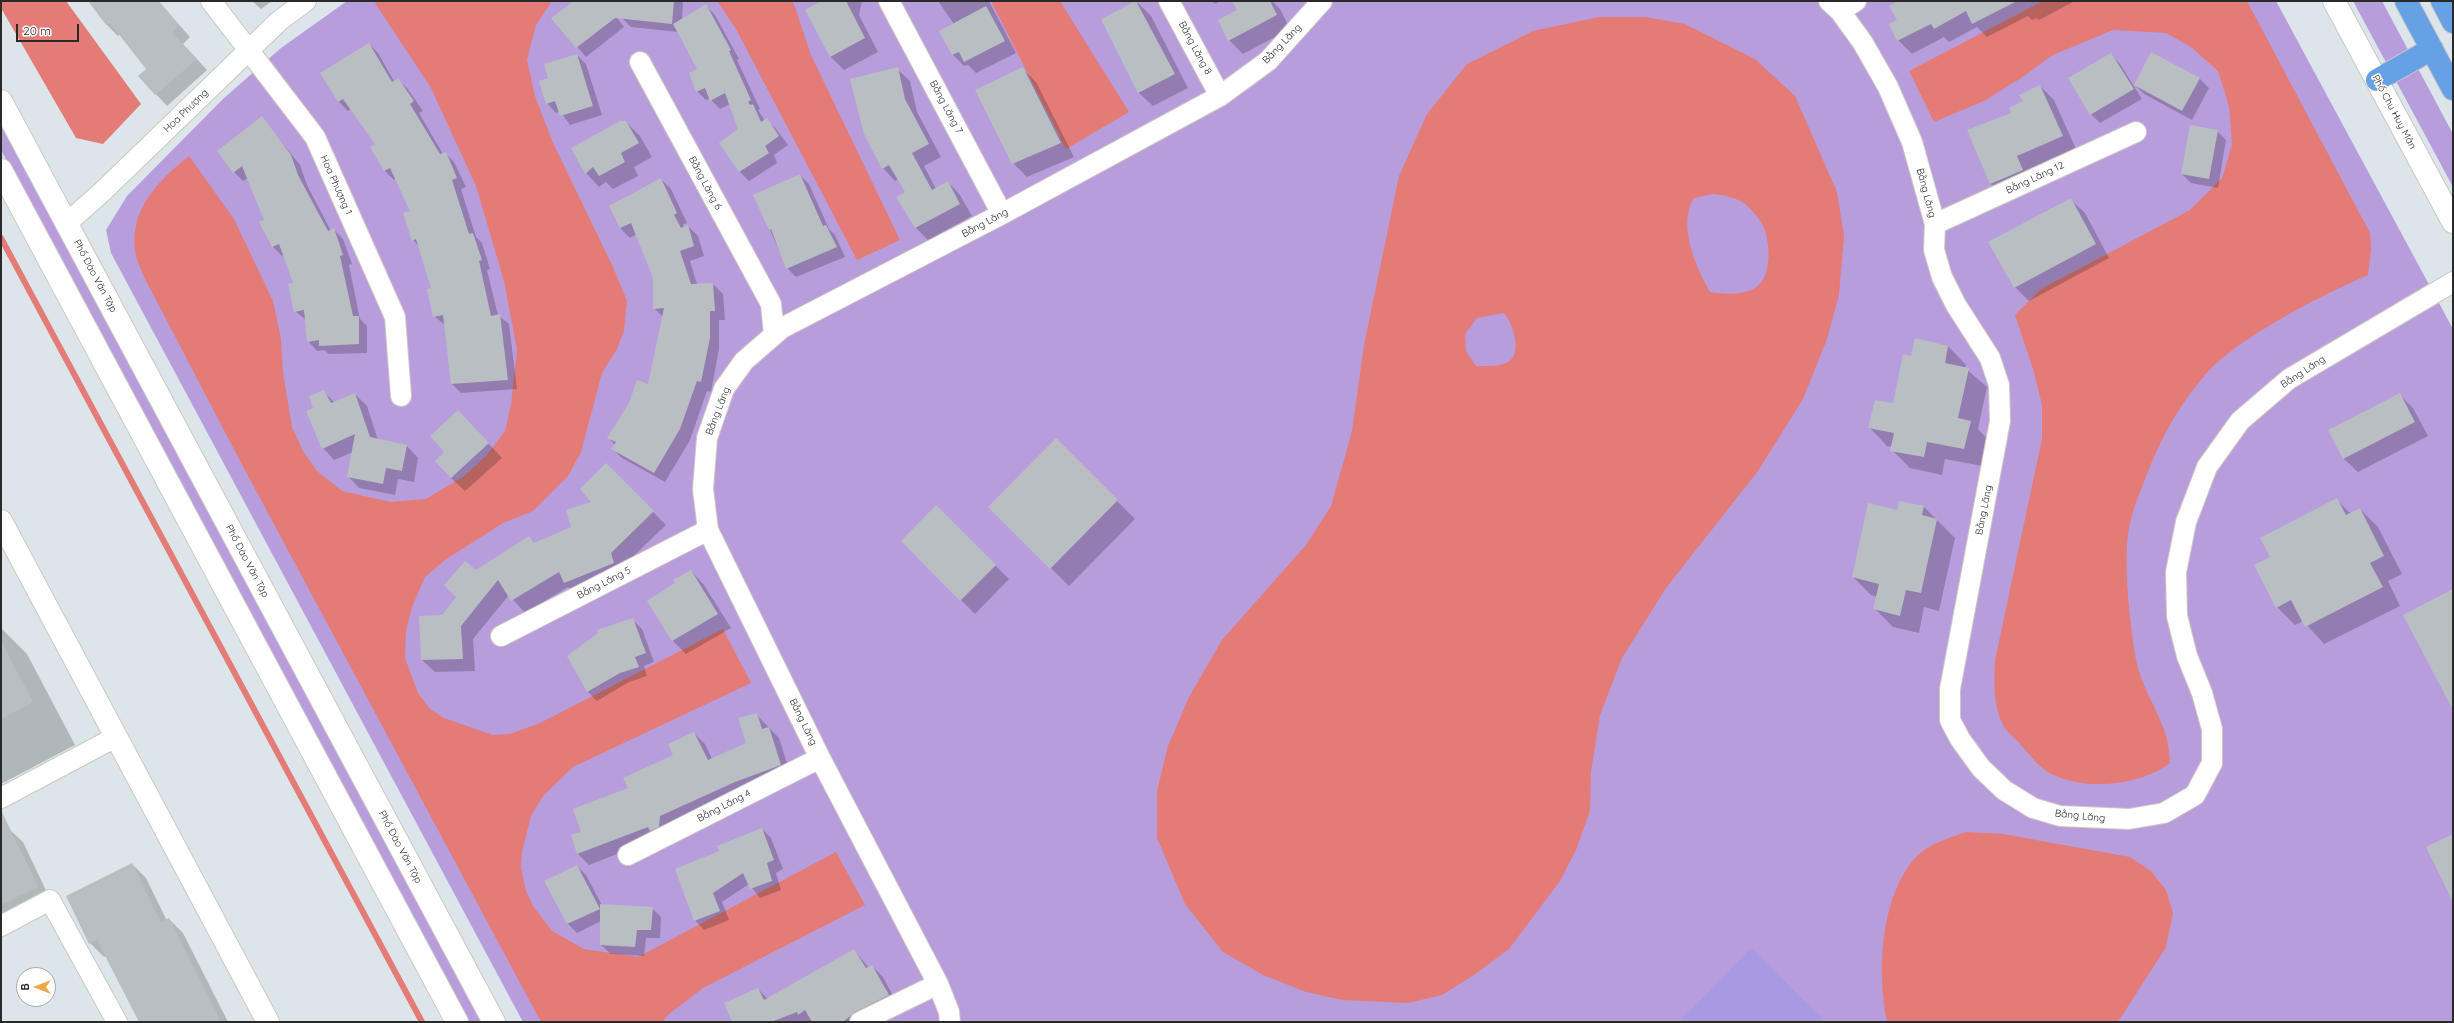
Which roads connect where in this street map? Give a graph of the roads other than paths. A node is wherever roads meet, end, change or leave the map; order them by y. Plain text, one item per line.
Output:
1 (211, 1) edge
2 (306, 1) edge
3 (889, 1) edge
4 (1169, 1) edge
5 (1322, 1) edge
6 (2334, 1) edge
7 (2406, 1) edge
8 (2442, 1) edge
9 (1842, 4) edge
10 (2453, 22) edge
11 (249, 50) junction
12 (2432, 50) junction
13 (640, 62) dead end
14 (2377, 80) junction
15 (2453, 89) edge
16 (1220, 96) junction
17 (1, 101) edge
18 (2136, 132) dead end
19 (1, 170) edge
20 (1002, 214) junction
21 (2453, 222) edge
22 (66, 223) junction
23 (1934, 224) junction
24 (2453, 282) edge
25 (771, 304) junction
26 (798, 319) junction
27 (774, 335) junction
28 (401, 396) dead end
29 (1, 521) edge
30 (708, 530) junction
31 (501, 636) dead end
32 (116, 737) junction
33 (820, 758) junction
34 (1, 798) edge
35 (628, 854) dead end
36 (1, 926) edge
37 (938, 984) junction
38 (117, 1022) edge
39 (268, 1022) edge
40 (457, 1022) edge
41 (494, 1022) edge
42 (860, 1022) edge
43 (950, 1022) edge

1 - 11 street, Hoa Phượng 1
2 - 11 street, Hoa Phượng
3 - 20 street, Bằng Lăng 7
4 - 16 street, Bằng Lăng 8
5 - 16 street, Bằng Lăng
6 - 14 main road, Phố Chu Huy Mân
7 - 12 main road
8 - 10 main road
9 - 23 street, Bằng Lăng
11 - 22 street, Hoa Phượng
11 - 28 street, Hoa Phượng 1
12 - 14 main road
12 - 15 main road
13 - 25 street, Bằng Lăng 6
14 - 21 main road, Phố Chu Huy Mân
16 - 20 street, Bằng Lăng
17 - 22 main road, Phố Đào Văn Tập
18 - 23 street, Bằng Lăng 12
19 - 40 main road
20 - 26 street, Bằng Lăng
22 - 41 main road, Phố Đào Văn Tập
23 - 24 street, Bằng Lăng
25 - 26 street
25 - 27 street
26 - 27 street, Bằng Lăng
27 - 30 street, Bằng Lăng
29 - 32 main road
30 - 31 street, Bằng Lăng 5
30 - 33 street, Bằng Lăng
32 - 34 street
32 - 39 main road
33 - 35 street, Bằng Lăng 4
33 - 37 street, Bằng Lăng
36 - 38 street
37 - 42 street
37 - 43 street, Bằng Lăng

